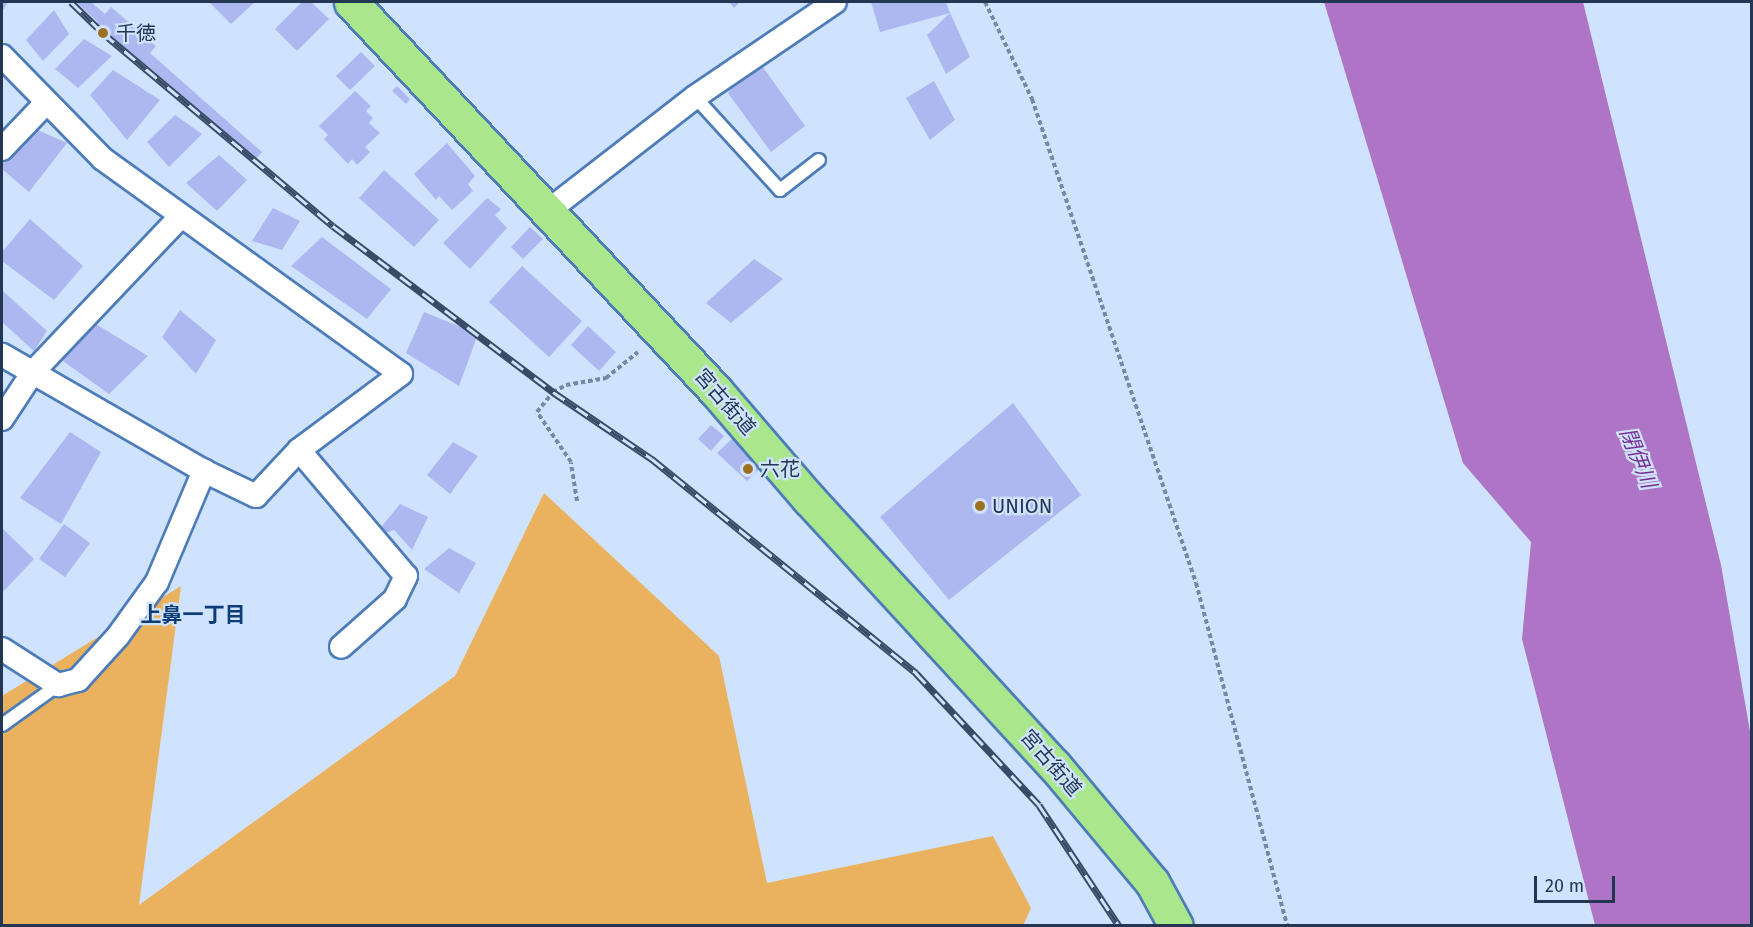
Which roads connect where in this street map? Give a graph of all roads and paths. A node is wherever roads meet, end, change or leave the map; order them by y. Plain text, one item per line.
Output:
1 (351, 2) edge
2 (985, 2) edge
3 (830, 3) edge
4 (2, 56) edge
5 (695, 97) junction
6 (45, 104) junction
7 (2, 149) edge
8 (819, 160) dead end
9 (548, 211) junction
10 (182, 216) junction
11 (662, 332) junction
12 (2, 355) edge
13 (33, 372) junction
14 (2, 419) edge
15 (299, 450) junction
16 (204, 471) junction
17 (577, 501) dead end
18 (341, 647) dead end
19 (2, 649) edge
20 (58, 685) junction
21 (2, 725) edge
22 (1115, 926) edge
23 (1122, 926) edge
24 (1176, 926) edge
25 (1287, 926) edge

1 - 9 highway, 宮古街道
2 - 25 path
3 - 5 street
4 - 6 street
5 - 8 lane
5 - 9 street
6 - 7 street
6 - 10 street
9 - 11 highway, 宮古街道
10 - 13 street
10 - 15 street
11 - 17 path
11 - 24 highway, 宮古街道
12 - 13 street
13 - 14 street
13 - 16 street
15 - 16 street
15 - 18 street
16 - 20 street
19 - 20 street
20 - 21 lane
22 - 23 path

